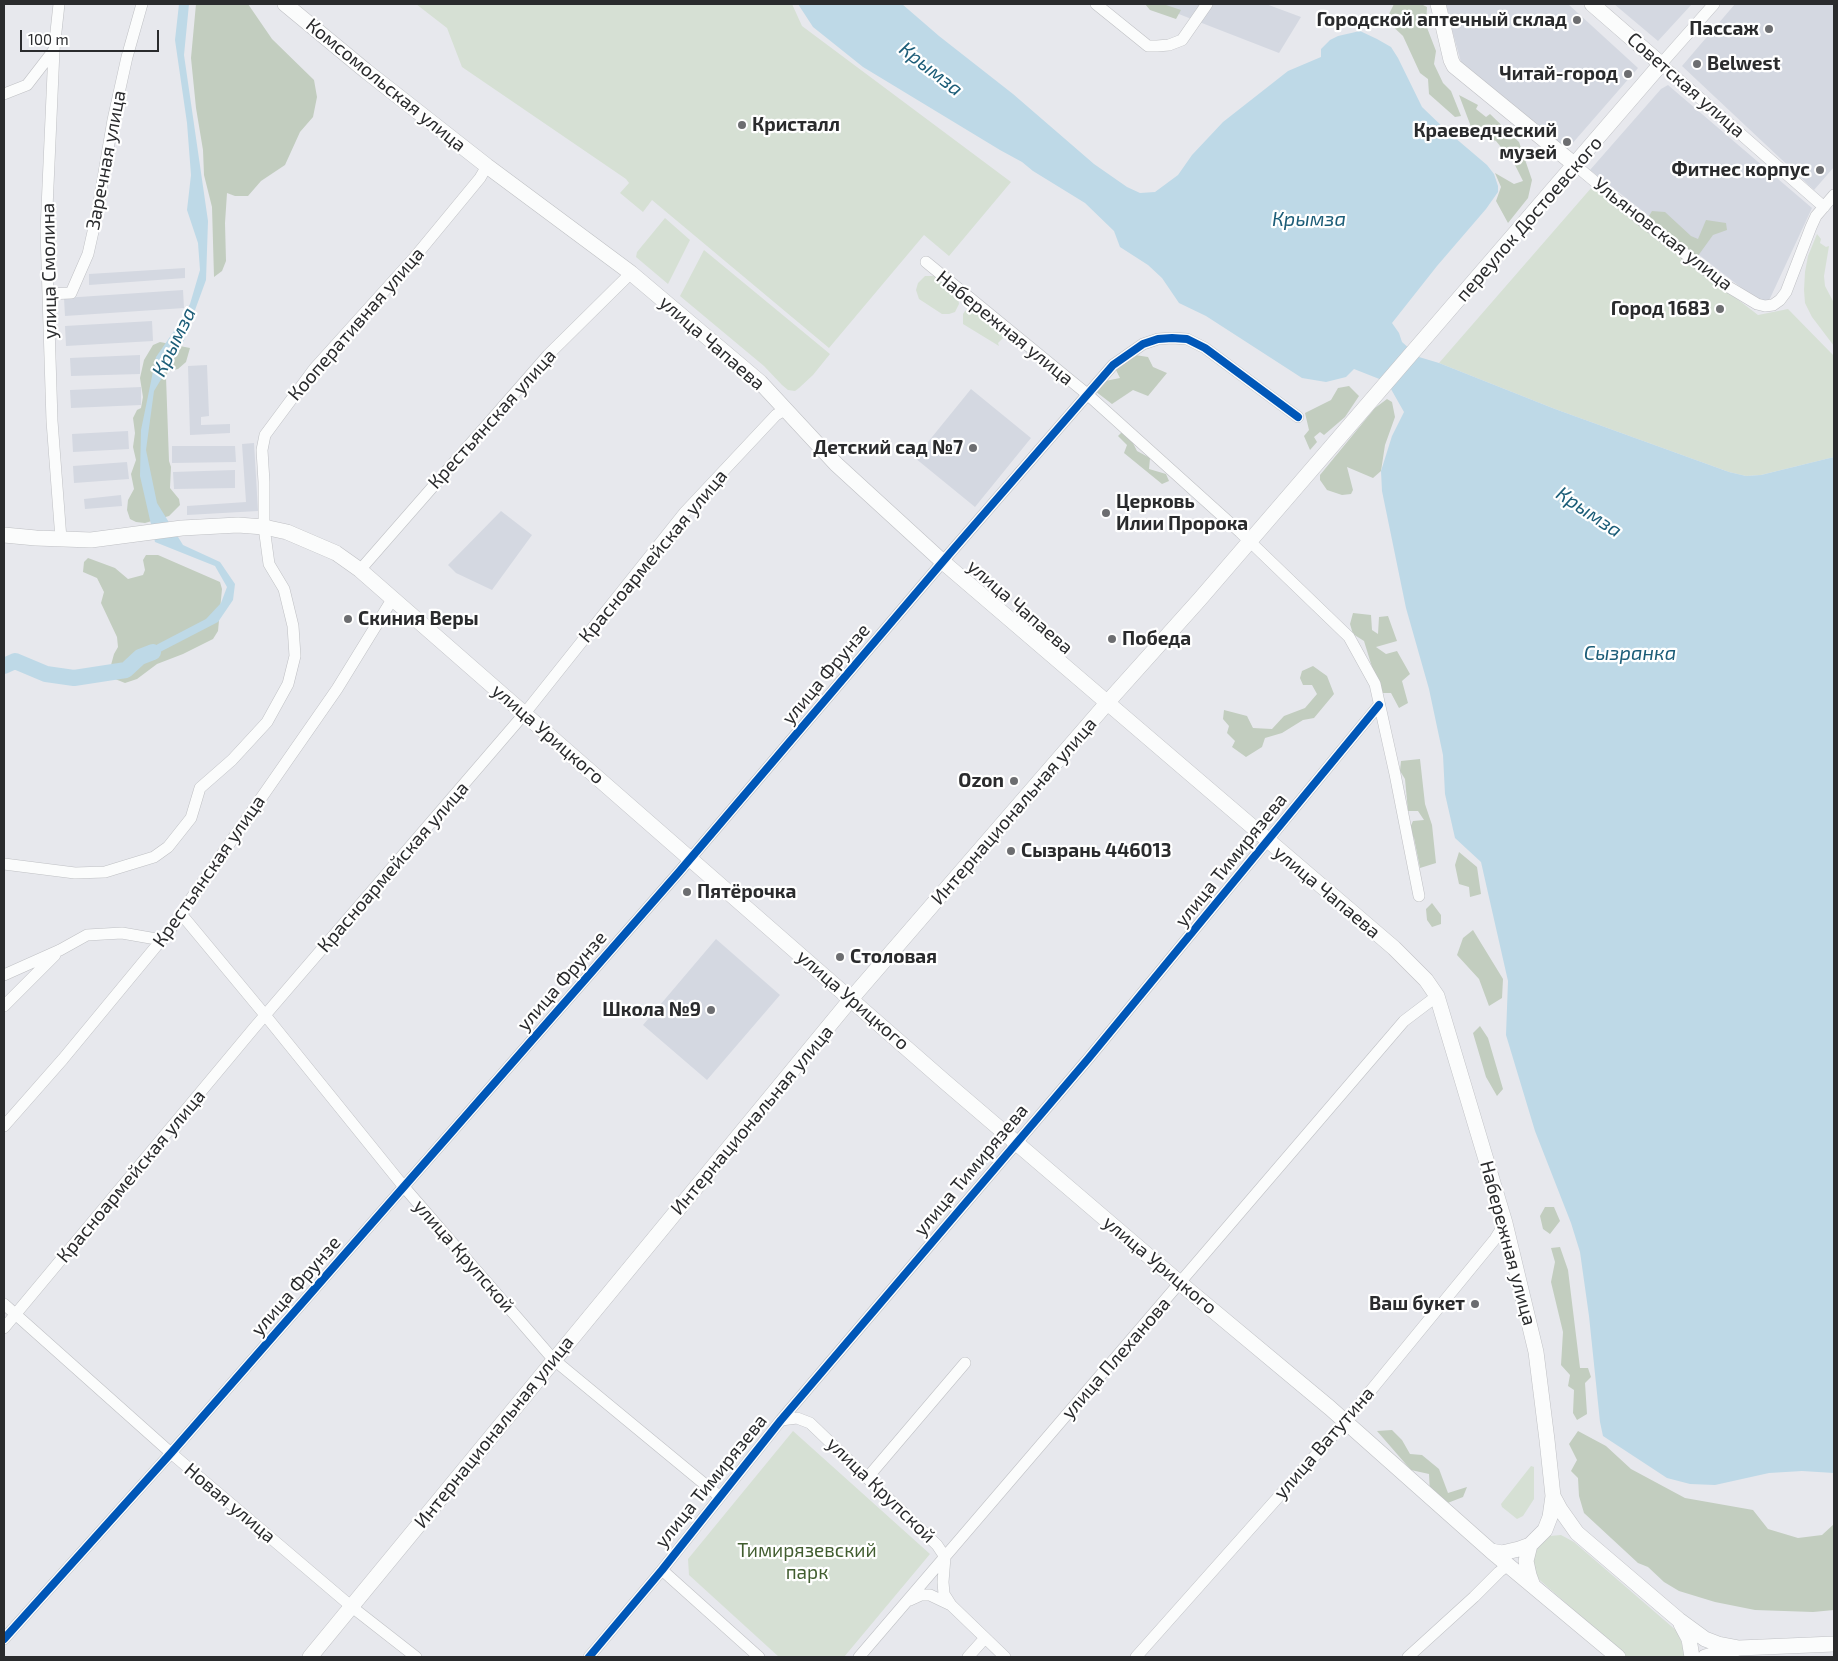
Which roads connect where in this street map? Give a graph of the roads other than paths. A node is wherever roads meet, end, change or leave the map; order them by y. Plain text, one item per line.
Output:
1 (59, 4) edge
2 (142, 4) edge
3 (285, 4) edge
4 (1096, 4) edge
5 (1207, 4) edge
6 (1438, 4) edge
7 (1592, 4) edge
8 (1714, 4) edge
9 (54, 50) junction
10 (1661, 64) junction
11 (4, 94) edge
12 (1575, 165) junction
13 (487, 166) junction
14 (1834, 195) edge
15 (1824, 207) junction
16 (926, 262) dead end
17 (631, 273) junction
18 (48, 294) junction
19 (1382, 388) joint
20 (1087, 394) junction
21 (786, 409) junction
22 (1298, 417) dead end
23 (264, 527) junction
24 (4, 535) edge
25 (61, 539) junction
26 (1250, 542) junction
27 (943, 562) junction
28 (360, 570) junction
29 (393, 598) junction
30 (1107, 703) junction
31 (1379, 705) junction
32 (525, 713) junction
33 (1267, 840) junction
34 (690, 860) junction
35 (4, 864) edge
36 (1419, 896) dead end
37 (182, 915) junction
38 (162, 940) junction
39 (60, 950) junction
40 (4, 975) edge
41 (1437, 996) junction
42 (851, 999) junction
43 (4, 1006) edge
44 (265, 1015) junction
45 (4, 1126) edge
46 (1016, 1143) junction
47 (404, 1187) junction
48 (1506, 1223) junction
49 (1180, 1284) junction
50 (4, 1304) edge
51 (16, 1315) junction
52 (4, 1328) edge
53 (553, 1359) junction
54 (965, 1363) dead end
55 (781, 1420) junction
56 (1345, 1422) junction
57 (171, 1453) junction
58 (868, 1478) junction
59 (719, 1496) junction
60 (1554, 1496) junction
61 (1546, 1530) junction
62 (1577, 1533) junction
63 (1530, 1545) junction
64 (1491, 1551) junction
65 (945, 1557) junction
66 (1508, 1565) junction
67 (662, 1570) junction
68 (1533, 1586) junction
69 (906, 1602) junction
70 (951, 1605) junction
71 (352, 1607) junction
72 (1679, 1620) junction
73 (985, 1638) junction
74 (4, 1639) edge
75 (1834, 1644) edge
76 (1739, 1648) junction
77 (310, 1657) edge
78 (416, 1657) edge
79 (589, 1657) edge
80 (759, 1657) edge
81 (859, 1657) edge
82 (968, 1657) edge
83 (1005, 1657) edge
84 (1136, 1657) edge
85 (1408, 1657) edge
86 (1618, 1657) edge
87 (1692, 1657) edge
88 (1705, 1657) edge

1 - 9 street, улица Смолина
2 - 18 street, Заречная улица
3 - 13 main road, Комсомольская улица
4 - 5 street
6 - 12 main road, Ульяновская улица
7 - 10 main road, Советская улица
8 - 10 street, переулок Достоевского
9 - 11 street
9 - 18 street, улица Смолина
10 - 12 main road, переулок Достоевского
10 - 15 street, Советская улица
12 - 15 street, Ульяновская улица
12 - 19 main road, переулок Достоевского
13 - 17 main road, улица Чапаева
13 - 23 street, Кооперативная улица
14 - 15 street
16 - 20 street, Набережная улица
17 - 21 main road, улица Чапаева
17 - 28 street, Крестьянская улица
18 - 25 street, улица Смолина
19 - 26 main road, Интернациональная улица
20 - 22 street, улица Фрунзе
20 - 26 street, Набережная улица
20 - 27 street, улица Фрунзе
21 - 27 main road, улица Чапаева
21 - 32 street, Красноармейская улица
23 - 25 main road, улица Урицкого
23 - 28 main road, улица Урицкого
23 - 35 street, Кооперативная улица
24 - 25 main road, улица Урицкого
26 - 30 main road, Интернациональная улица
26 - 31 street, Набережная улица
27 - 30 main road, улица Чапаева
27 - 34 street, улица Фрунзе
28 - 29 main road, улица Урицкого
29 - 32 main road, улица Урицкого
29 - 37 street, Крестьянская улица
30 - 33 main road, улица Чапаева
30 - 42 main road, Интернациональная улица
31 - 33 street, улица Тимирязева
31 - 36 street, Набережная улица
32 - 34 main road, улица Урицкого
32 - 44 street, Красноармейская улица
33 - 41 main road, улица Чапаева
33 - 46 street, улица Тимирязева
34 - 42 main road, улица Урицкого
34 - 47 street, улица Фрунзе
37 - 38 street, Крестьянская улица
37 - 44 street, улица Крупской
38 - 39 street
38 - 45 street, Крестьянская улица
39 - 40 street
39 - 43 street
41 - 48 main road, Набережная улица
41 - 49 street, улица Плеханова
42 - 46 main road, улица Урицкого
42 - 53 main road, Интернациональная улица
44 - 47 street, улица Крупской
44 - 51 street, Красноармейская улица
46 - 49 main road, улица Урицкого
46 - 55 street, улица Тимирязева
47 - 53 street, улица Крупской
47 - 57 street, улица Фрунзе
48 - 56 street, улица Ватутина
48 - 60 main road, Набережная улица
49 - 56 main road, улица Урицкого
49 - 65 street, улица Плеханова
50 - 51 street, Новая улица
51 - 52 street, Красноармейская улица
51 - 57 street, Новая улица
53 - 59 street, улица Крупской
53 - 71 main road, Интернациональная улица
54 - 58 street
55 - 58 street, улица Крупской
55 - 59 street, улица Тимирязева
56 - 64 main road, улица Урицкого
56 - 84 street, улица Ватутина
57 - 71 street, Новая улица
57 - 74 street, улица Фрунзе
58 - 65 street, улица Крупской
59 - 67 street, улица Тимирязева
60 - 61 main road
60 - 62 main road
61 - 62 main road
61 - 63 main road
62 - 72 main road
63 - 64 main road
63 - 68 main road
64 - 66 main road, улица Урицкого
65 - 69 street, улица Плеханова
65 - 70 street, улица Крупской
66 - 68 main road, улица Урицкого
66 - 85 street
67 - 79 street, улица Тимирязева
67 - 80 street
68 - 86 main road
69 - 70 street
69 - 81 street, улица Плеханова
70 - 73 street, улица Крупской
71 - 77 main road, Интернациональная улица
71 - 78 street, Новая улица
72 - 76 main road
72 - 87 main road
73 - 82 street
73 - 83 street, улица Крупской
75 - 76 main road
76 - 88 main road

